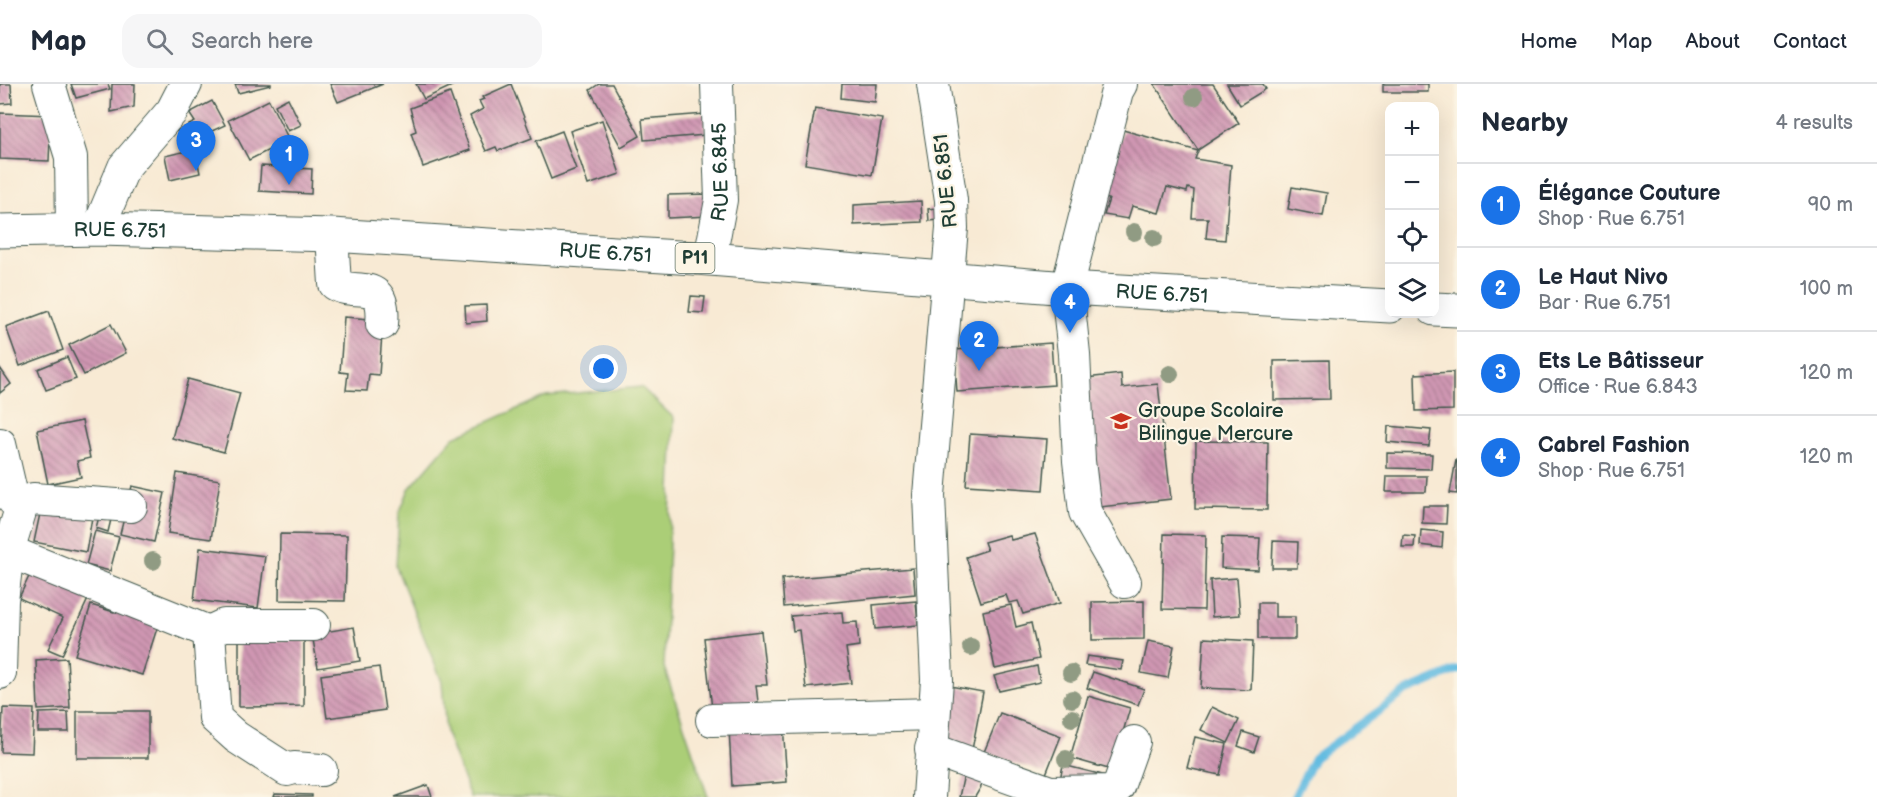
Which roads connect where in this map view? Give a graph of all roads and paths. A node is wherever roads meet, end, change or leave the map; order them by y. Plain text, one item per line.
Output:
1 (49, 84) edge
2 (186, 84) edge
3 (717, 84) edge
4 (933, 84) edge
5 (1121, 84) edge
6 (85, 229) junction
7 (0, 231) edge
8 (332, 235) junction
9 (710, 259) junction
10 (949, 278) junction
11 (1067, 288) junction
12 (1385, 306) edge
13 (1439, 309) edge
14 (1457, 310) edge
15 (382, 324) dead end
16 (0, 444) edge
17 (22, 502) junction
18 (131, 506) dead end
19 (8, 551) junction
20 (1125, 582) dead end
21 (314, 626) dead end
22 (209, 632) junction
23 (0, 673) edge
24 (934, 714) junction
25 (712, 720) dead end
26 (1134, 742) dead end
27 (931, 749) junction
28 (321, 770) dead end
29 (929, 797) edge

1 - 6 street
2 - 6 street
3 - 9 street, RUE 6.845
4 - 10 street, RUE 6.851
5 - 11 street
6 - 7 main road, RUE 6.751 / P11
6 - 8 main road, RUE 6.751 / P11
8 - 9 main road, RUE 6.751 / P11
8 - 15 street
9 - 10 main road, RUE 6.751 / P11
10 - 11 main road, RUE 6.751 / P11
10 - 24 street, RUE 6.851
11 - 12 main road, RUE 6.751 / P11
11 - 20 street
13 - 14 main road
16 - 17 street
17 - 18 street
17 - 19 street
19 - 22 street
19 - 23 street
21 - 22 street
22 - 28 street
24 - 25 street
24 - 27 street, RUE 6.851
26 - 27 street
27 - 29 street, RUE 6.851

